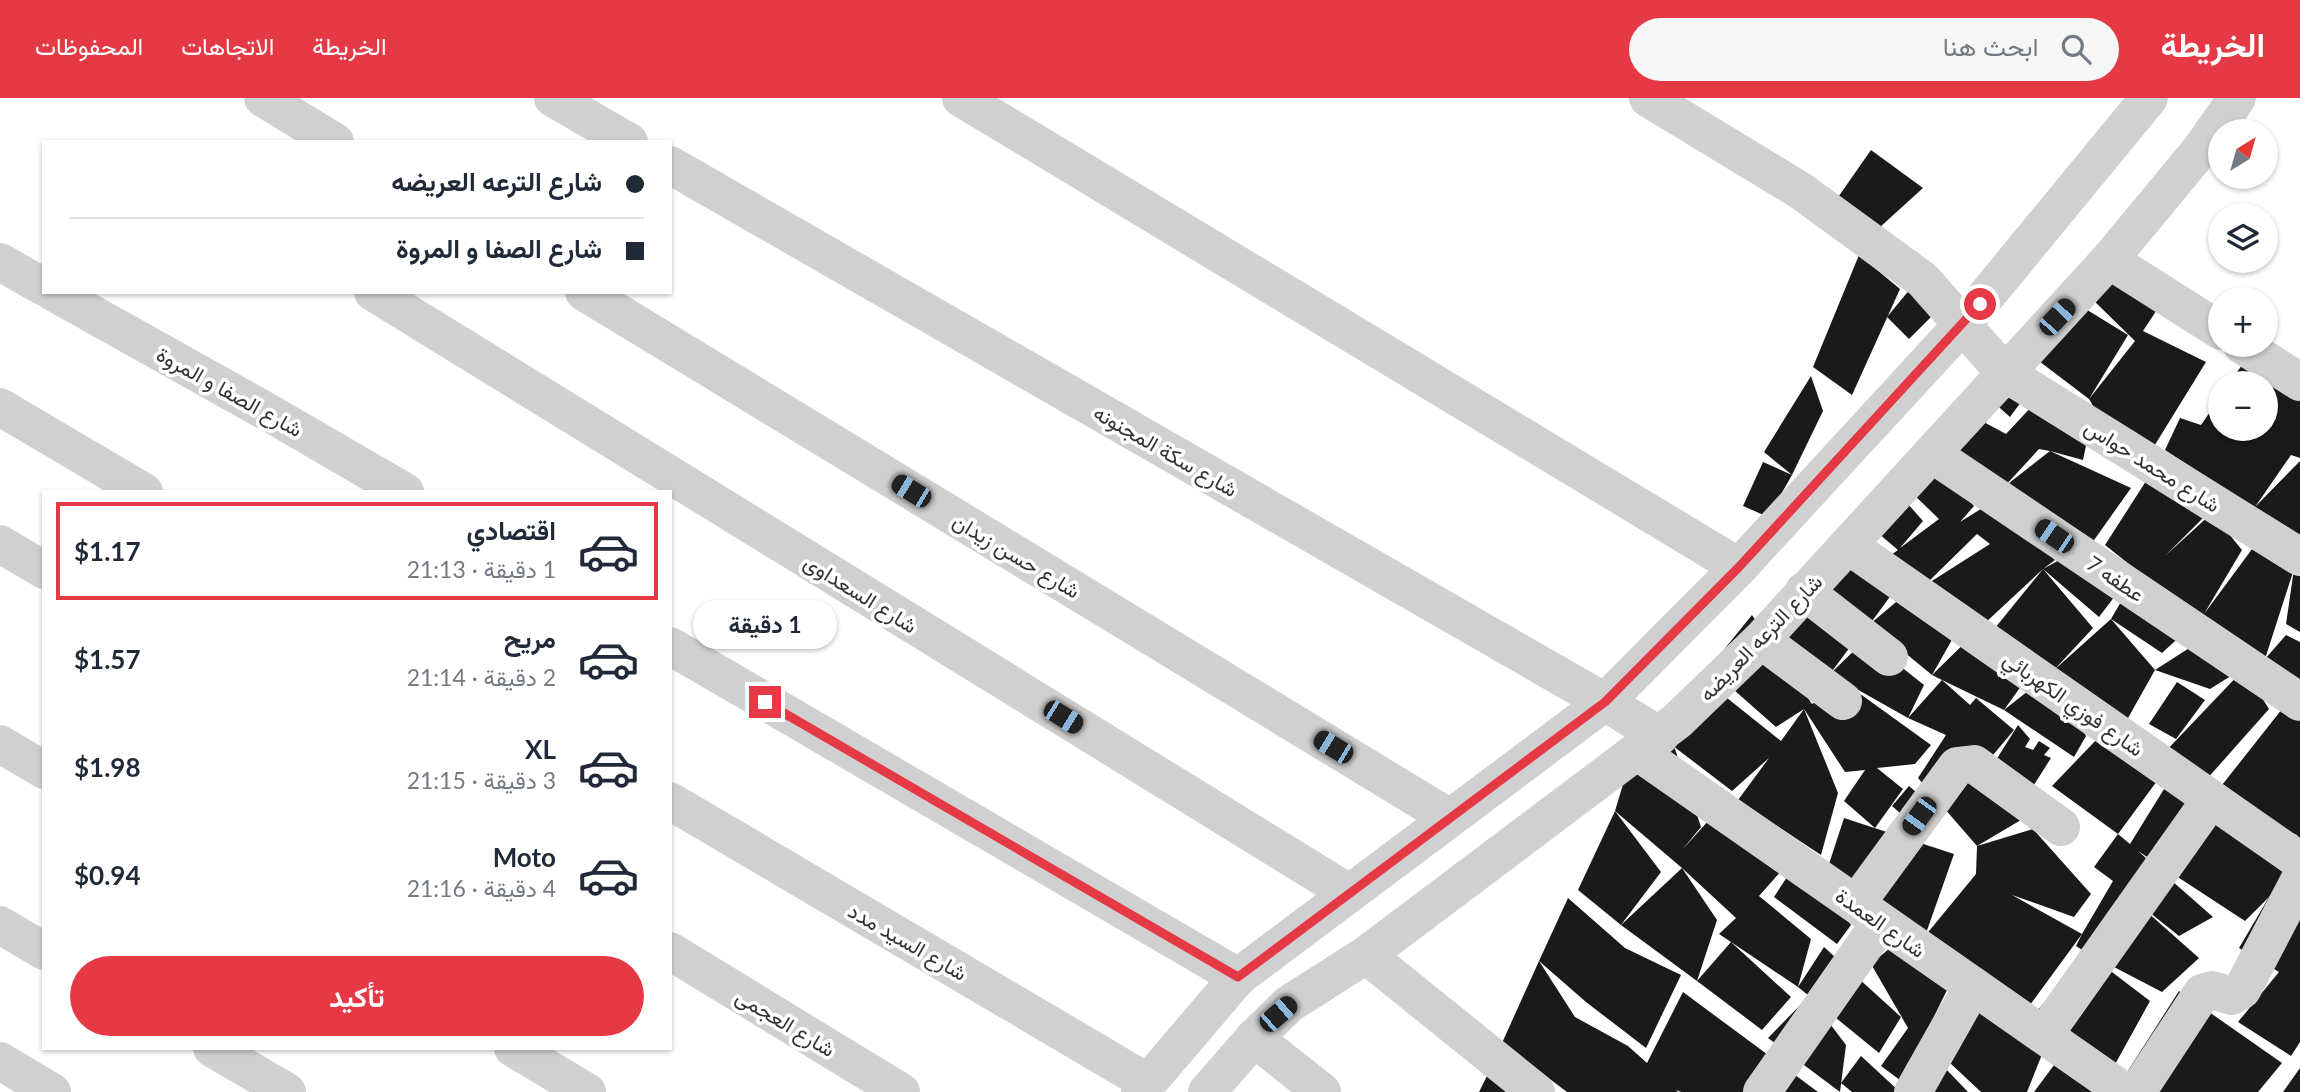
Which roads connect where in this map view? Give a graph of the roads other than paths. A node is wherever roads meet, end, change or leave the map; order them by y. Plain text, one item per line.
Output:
1 (263, 98) edge
2 (553, 98) edge
3 (961, 98) edge
4 (1648, 98) edge
5 (2237, 98) edge
6 (2148, 99) edge
7 (332, 140) edge
8 (626, 140) edge
9 (672, 166) edge
10 (2109, 260) junction
11 (0, 262) edge
12 (42, 286) edge
13 (58, 294) edge
14 (376, 294) edge
15 (587, 294) edge
16 (2208, 323) edge
17 (1963, 324) junction
18 (2261, 357) edge
19 (2005, 373) junction
20 (2300, 382) edge
21 (0, 407) edge
22 (1932, 454) junction
23 (141, 490) edge
24 (401, 490) edge
25 (0, 544) edge
26 (1849, 545) junction
27 (2300, 557) edge
28 (1739, 567) junction
29 (42, 569) edge
30 (1804, 591) junction
31 (1761, 640) junction
32 (672, 647) edge
33 (1889, 657) dead end
34 (1843, 701) dead end
35 (1605, 702) junction
36 (2300, 702) edge
37 (0, 744) edge
38 (1649, 744) junction
39 (42, 769) edge
40 (2211, 799) junction
41 (672, 802) edge
42 (1450, 818) junction
43 (2061, 827) dead end
44 (2300, 860) edge
45 (2300, 879) edge
46 (1349, 893) junction
47 (1868, 913) junction
48 (0, 925) edge
49 (42, 950) edge
50 (672, 952) edge
51 (1366, 955) junction
52 (1238, 977) junction
53 (1973, 986) junction
54 (2044, 1035) junction
55 (1254, 1038) junction
56 (215, 1050) edge
57 (516, 1050) edge
58 (0, 1061) edge
59 (1143, 1087) edge
60 (52, 1092) edge
61 (287, 1092) edge
62 (587, 1092) edge
63 (901, 1092) edge
64 (1207, 1092) edge
65 (1322, 1092) edge
66 (1536, 1092) edge
67 (1762, 1092) edge
68 (1913, 1092) edge
69 (2125, 1092) edge
70 (2137, 1092) edge

1 - 7 street
2 - 8 street
3 - 28 street
4 - 17 street, شارع محمد حواس
5 - 10 street, شارع الترعه العريضه
6 - 17 street
9 - 35 street, شارع سكة المجنونه
10 - 16 street
10 - 19 street, شارع الترعه العريضه
11 - 12 street
13 - 24 street, شارع الصفا و المروة
14 - 46 street, شارع السعداوى
15 - 42 street, شارع حسن زيدان
17 - 19 street, شارع محمد حواس
17 - 28 street
18 - 20 street
19 - 22 street, شارع الترعه العريضه
19 - 27 street, شارع محمد حواس
21 - 23 street
22 - 26 street, شارع الترعه العريضه
22 - 36 street, عطفه 7
25 - 29 street
26 - 30 street, شارع الترعه العريضه
26 - 40 street, شارع فوزي الكهربائي
28 - 35 street
30 - 31 street, شارع الترعه العريضه
30 - 33 street
31 - 34 street
31 - 38 street, شارع الترعه العريضه
32 - 52 street
35 - 38 street, شارع سكة المجنونه
35 - 42 street
37 - 39 street
38 - 47 street, شارع العمدة
38 - 51 street, شارع الترعه العريضه
40 - 44 street, شارع فوزي الكهربائي
40 - 54 street
41 - 59 street, شارع السيد مدد
42 - 46 street
43 - 47 street
45 - 70 street
46 - 52 street
47 - 53 street, شارع العمدة
47 - 67 street
48 - 49 street
50 - 63 street, شارع العجمى
51 - 55 street, شارع الترعه العريضه
51 - 66 street
52 - 59 street
53 - 54 street, شارع العمدة
53 - 68 street
54 - 69 street, شارع العمدة
55 - 64 street, شارع الترعه العريضه
55 - 65 street
56 - 61 street
57 - 62 street
58 - 60 street

